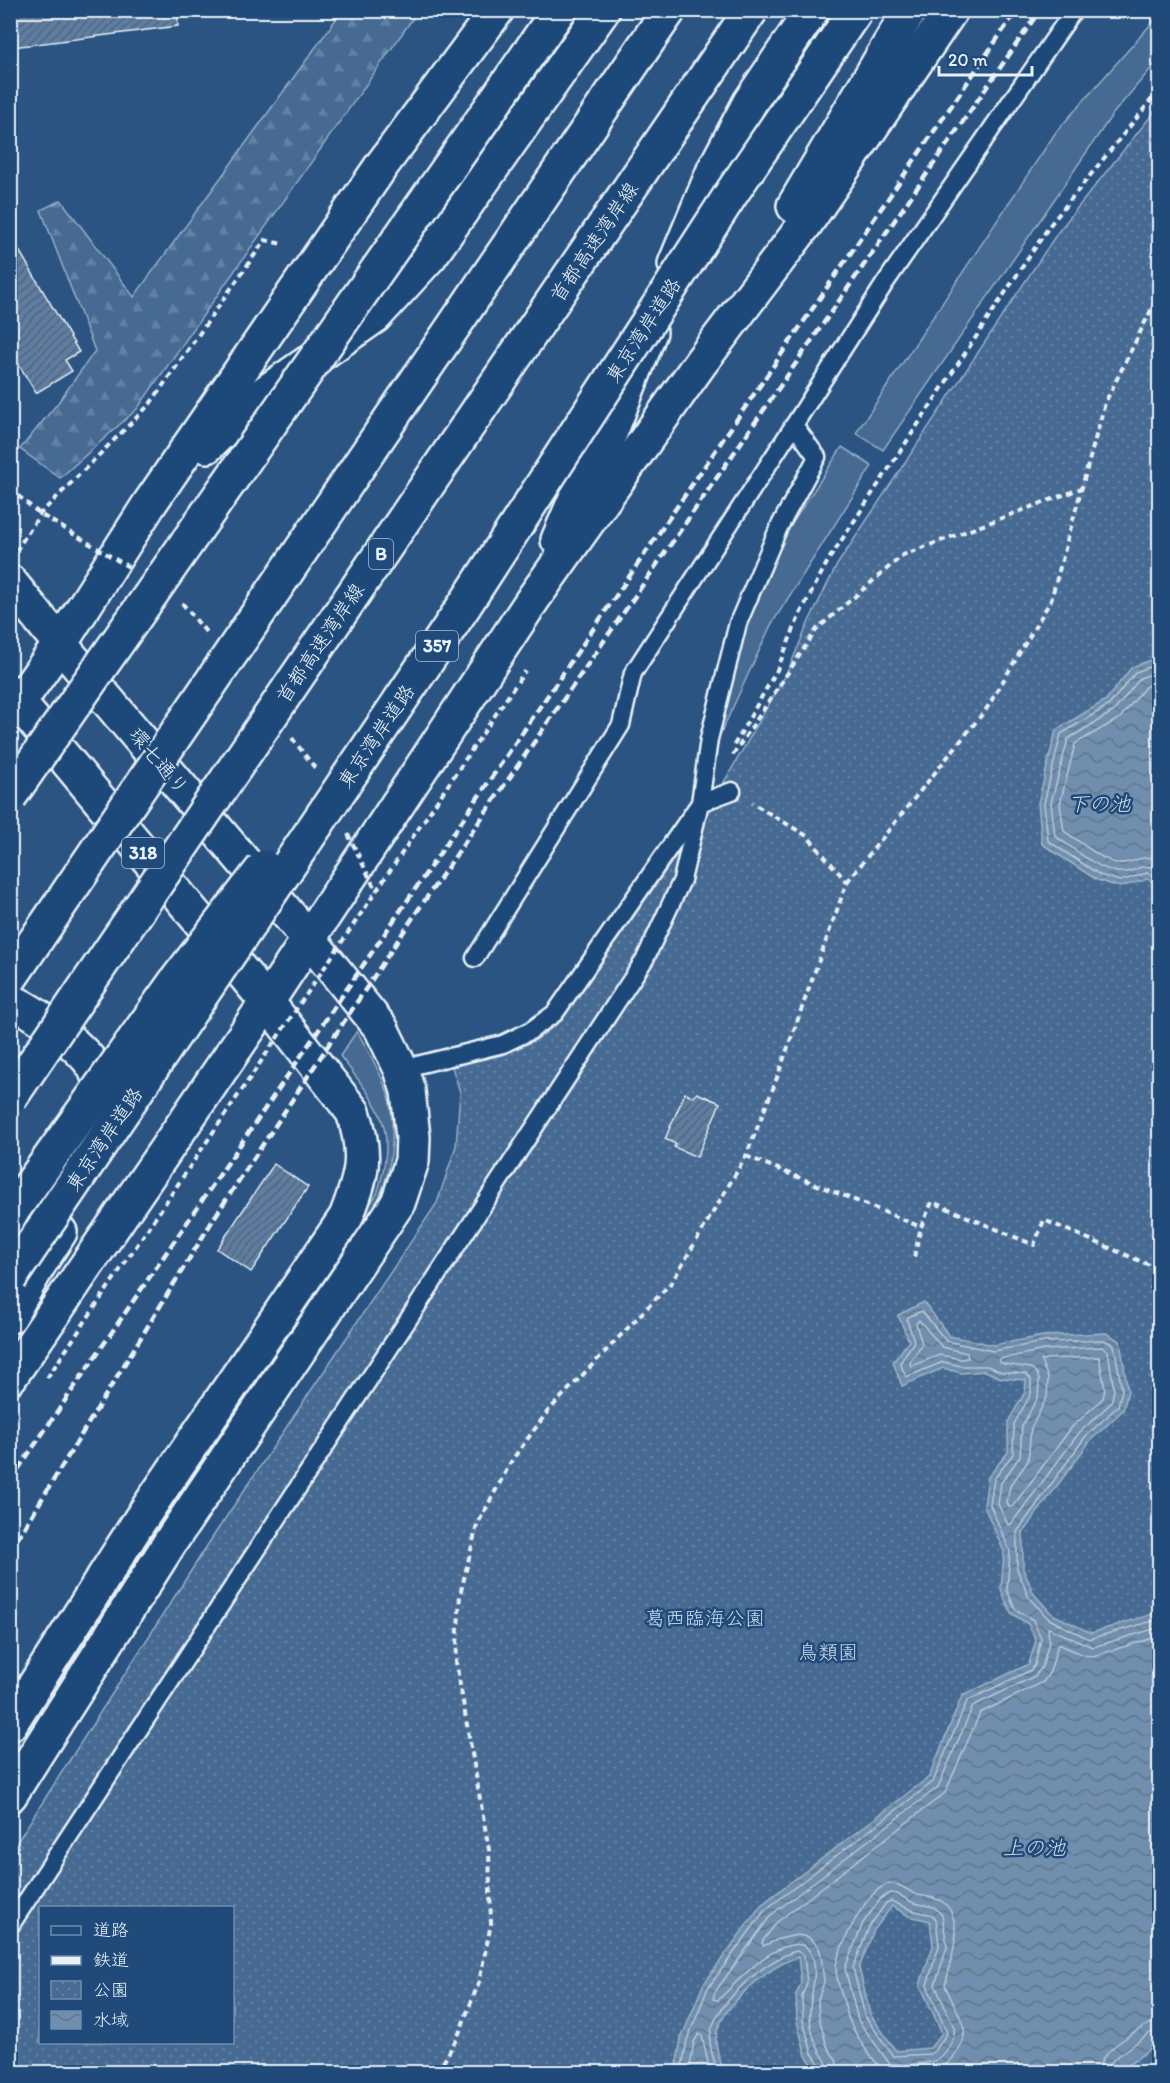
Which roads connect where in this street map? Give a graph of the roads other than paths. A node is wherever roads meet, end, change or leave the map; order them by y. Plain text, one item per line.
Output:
1 (476, 10) edge
2 (497, 10) edge
3 (559, 10) edge
4 (603, 10) edge
5 (669, 10) edge
6 (751, 10) edge
7 (812, 10) edge
8 (856, 10) edge
9 (910, 10) edge
10 (951, 10) edge
11 (1074, 10) edge
12 (382, 165) junction
13 (701, 362) junction
14 (794, 425) junction
15 (219, 496) junction
16 (150, 503) junction
17 (10, 582) edge
18 (533, 599) junction
19 (464, 606) junction
20 (60, 644) junction
21 (13, 703) edge
22 (732, 791) road end
23 (10, 796) edge
24 (700, 803) junction
25 (10, 822) edge
26 (309, 939) junction
27 (475, 957) dead end
28 (10, 978) edge
29 (10, 1001) edge
30 (267, 1002) junction
31 (401, 1069) junction
32 (10, 1098) edge
33 (10, 1214) edge
34 (10, 1278) edge
35 (10, 1316) edge
36 (10, 1377) edge
37 (10, 1724) edge
38 (10, 1796) edge
39 (10, 1926) edge

1 - 12 main road
2 - 12 main road
3 - 15 main road, bridge
4 - 16 main road
5 - 28 main road, bridge
6 - 32 main road, 首都高速湾岸線 / B, bridge
7 - 18 main road
8 - 19 main road, 東京湾岸道路 / 357, bridge
9 - 13 main road
10 - 13 main road
11 - 14 lane
12 - 16 main road
13 - 18 main road
14 - 24 lane
14 - 27 lane
15 - 23 main road, bridge
15 - 25 main road, bridge
16 - 20 main road
17 - 20 main road, 環七通り
18 - 26 main road
19 - 33 main road, bridge
19 - 34 main road, 東京湾岸道路 / 357, bridge
20 - 21 main road
20 - 26 main road, 環七通り
21 - 30 main road, 318
22 - 24 lane
24 - 31 lane
24 - 39 lane
26 - 30 main road
26 - 31 main road, 環七通り
29 - 35 main road
30 - 36 main road
30 - 37 main road
31 - 38 main road, 環七通り

